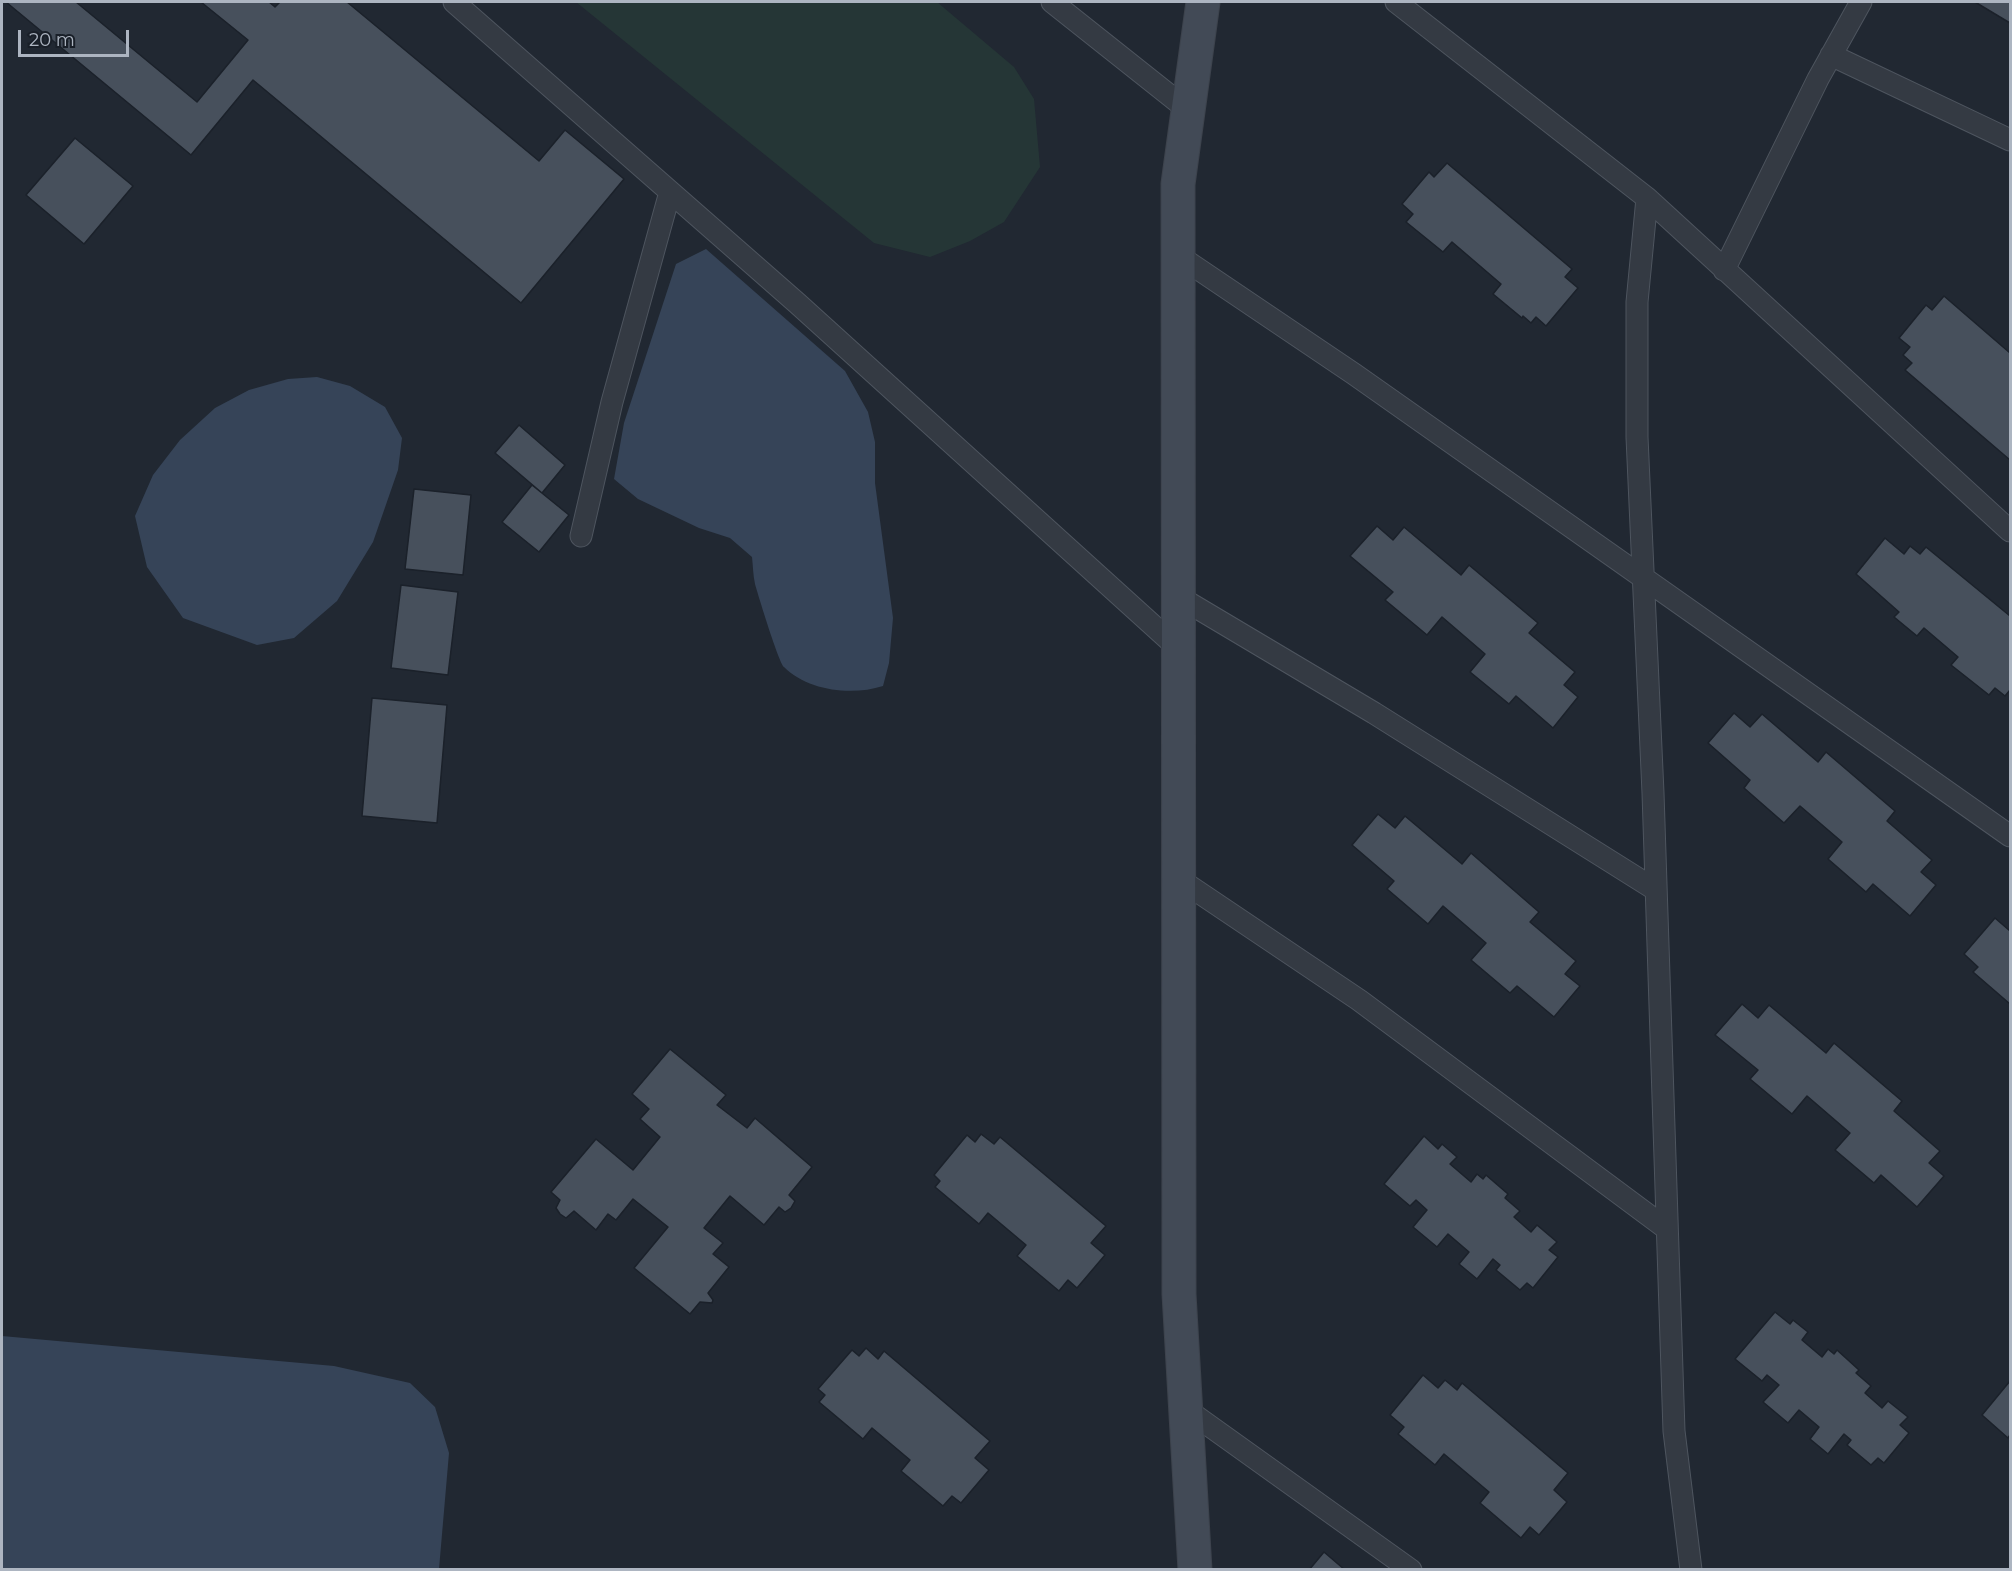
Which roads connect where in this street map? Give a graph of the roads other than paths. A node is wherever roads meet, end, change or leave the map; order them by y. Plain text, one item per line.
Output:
1 (454, 2) edge
2 (1052, 2) edge
3 (1203, 2) edge
4 (1396, 2) edge
5 (1861, 2) edge
6 (1831, 54) junction
7 (1188, 110) junction
8 (2010, 140) edge
9 (670, 192) junction
10 (1647, 198) junction
11 (1179, 256) junction
12 (1724, 270) junction
13 (2010, 531) edge
14 (581, 536) dead end
15 (1643, 578) junction
16 (1179, 597) junction
17 (1179, 649) junction
18 (2010, 836) edge
19 (1179, 879) junction
20 (1656, 890) junction
21 (1667, 1229) junction
22 (1186, 1409) junction
23 (1196, 1569) edge
24 (1411, 1569) edge
25 (1691, 1569) edge

1 - 9 lane
2 - 7 lane
3 - 7 street
4 - 10 lane
5 - 6 lane
6 - 8 lane
6 - 12 lane
7 - 11 street
9 - 14 lane
9 - 17 lane
10 - 12 lane
10 - 15 lane
11 - 15 lane
11 - 16 street
12 - 13 lane
15 - 18 lane
15 - 20 lane
16 - 17 street
16 - 20 lane
17 - 19 street
19 - 21 lane
19 - 22 street
20 - 21 lane
21 - 25 lane
22 - 23 street
22 - 24 lane

